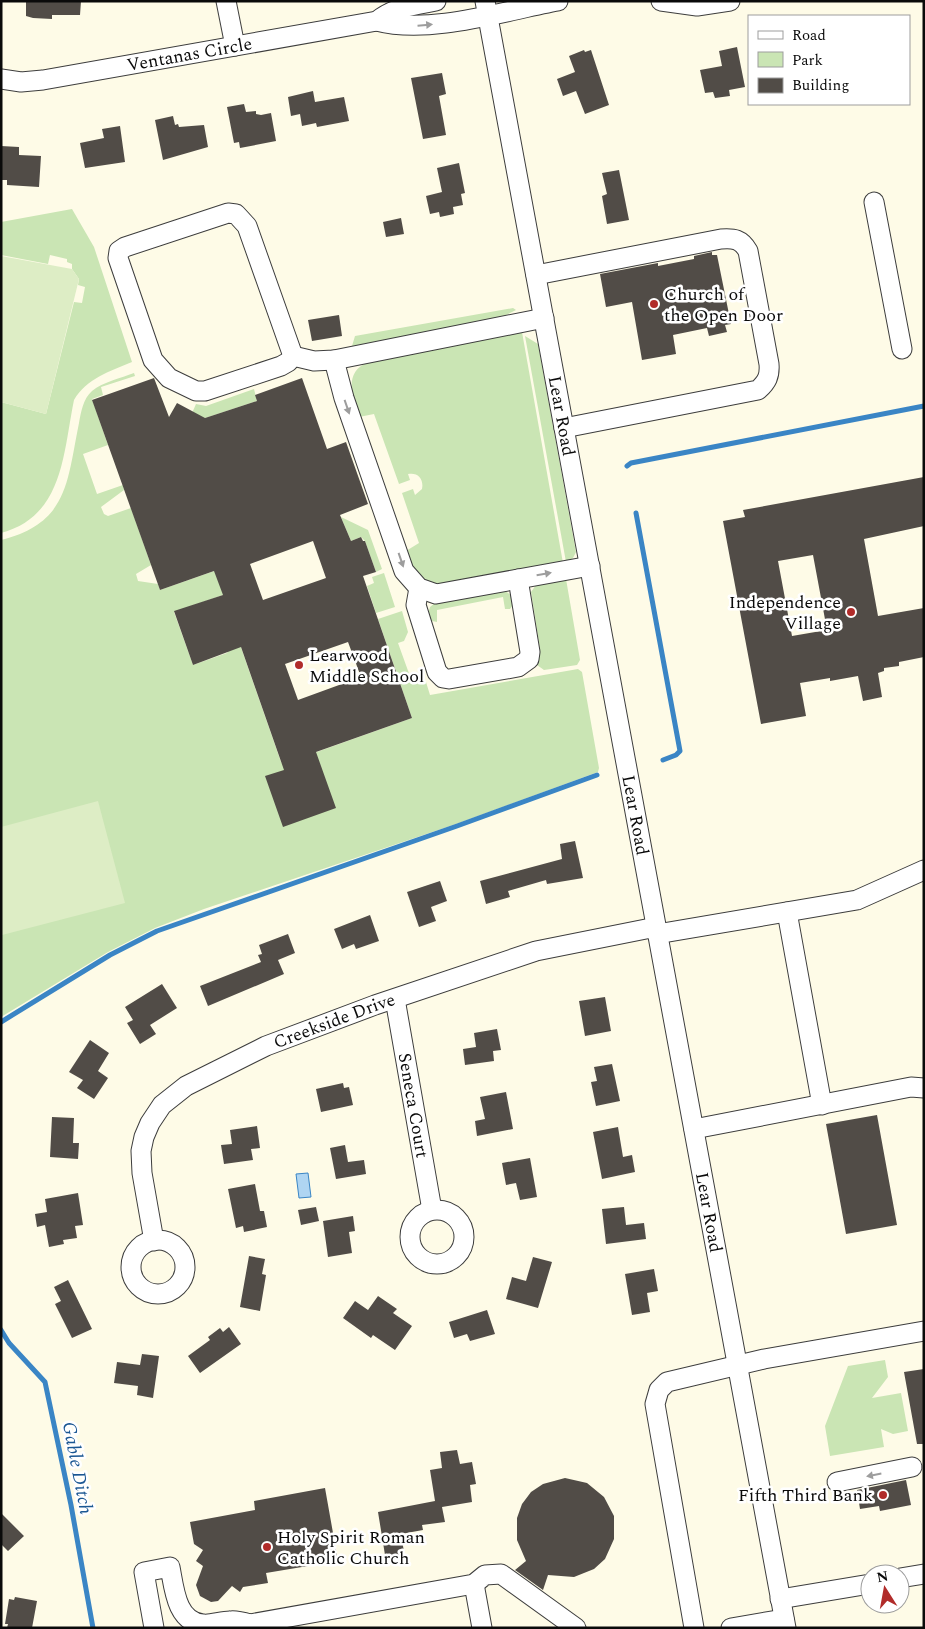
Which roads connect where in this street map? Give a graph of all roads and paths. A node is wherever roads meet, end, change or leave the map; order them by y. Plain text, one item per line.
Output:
1 (226, 1) edge
2 (436, 1) edge
3 (558, 1) edge
4 (662, 1) edge
5 (730, 1) edge
6 (487, 8) edge
7 (377, 20) junction
8 (235, 46) junction
9 (1, 80) edge
10 (874, 202) dead end
11 (536, 275) junction
12 (544, 318) junction
13 (902, 349) dead end
14 (293, 356) junction
15 (334, 360) junction
16 (564, 428) junction
17 (590, 566) junction
18 (518, 579) junction
19 (419, 588) junction
20 (924, 870) edge
21 (787, 912) junction
22 (657, 931) junction
23 (395, 999) junction
24 (924, 1088) edge
25 (822, 1105) junction
26 (694, 1129) junction
27 (432, 1210) dead end
28 (154, 1241) dead end
29 (924, 1331) edge
30 (738, 1367) junction
31 (912, 1467) dead end
32 (837, 1482) dead end
33 (924, 1574) edge
34 (910, 1576) edge
35 (474, 1584) junction
36 (860, 1586) edge
37 (780, 1599) junction
38 (785, 1623) edge
39 (154, 1628) edge
40 (482, 1628) edge
41 (576, 1628) edge
42 (694, 1628) edge
43 (731, 1628) edge

1 - 8 street
2 - 7 street, Ventanas Circle
3 - 6 street, Ventanas Circle
4 - 5 street
7 -> 6 street, Ventanas Circle
6 - 11 street, Lear Road
7 - 8 street, Ventanas Circle
8 - 9 street, Ventanas Circle
10 - 13 street
11 - 12 street, Lear Road
11 - 16 street
12 - 15 street
12 - 16 street, Lear Road
14 - 14 street
14 - 15 street
15 -> 19 street
16 - 17 street, Lear Road
18 -> 17 street
17 - 22 street, Lear Road
18 - 19 street
18 - 19 street
20 - 21 street, Creekside Drive
21 - 22 street, Creekside Drive
21 - 25 street
22 - 23 street, Creekside Drive
22 - 26 street, Lear Road
23 - 27 street, Seneca Court
23 - 28 street, Creekside Drive
24 - 25 street
25 - 26 street
26 - 30 street, Lear Road
29 - 30 street
30 - 37 street, Lear Road
30 - 42 street
31 -> 32 street
33 - 34 street
35 - 39 street
35 - 40 street
35 - 41 street
36 - 37 street
37 - 38 street, Lear Road
38 - 43 street

